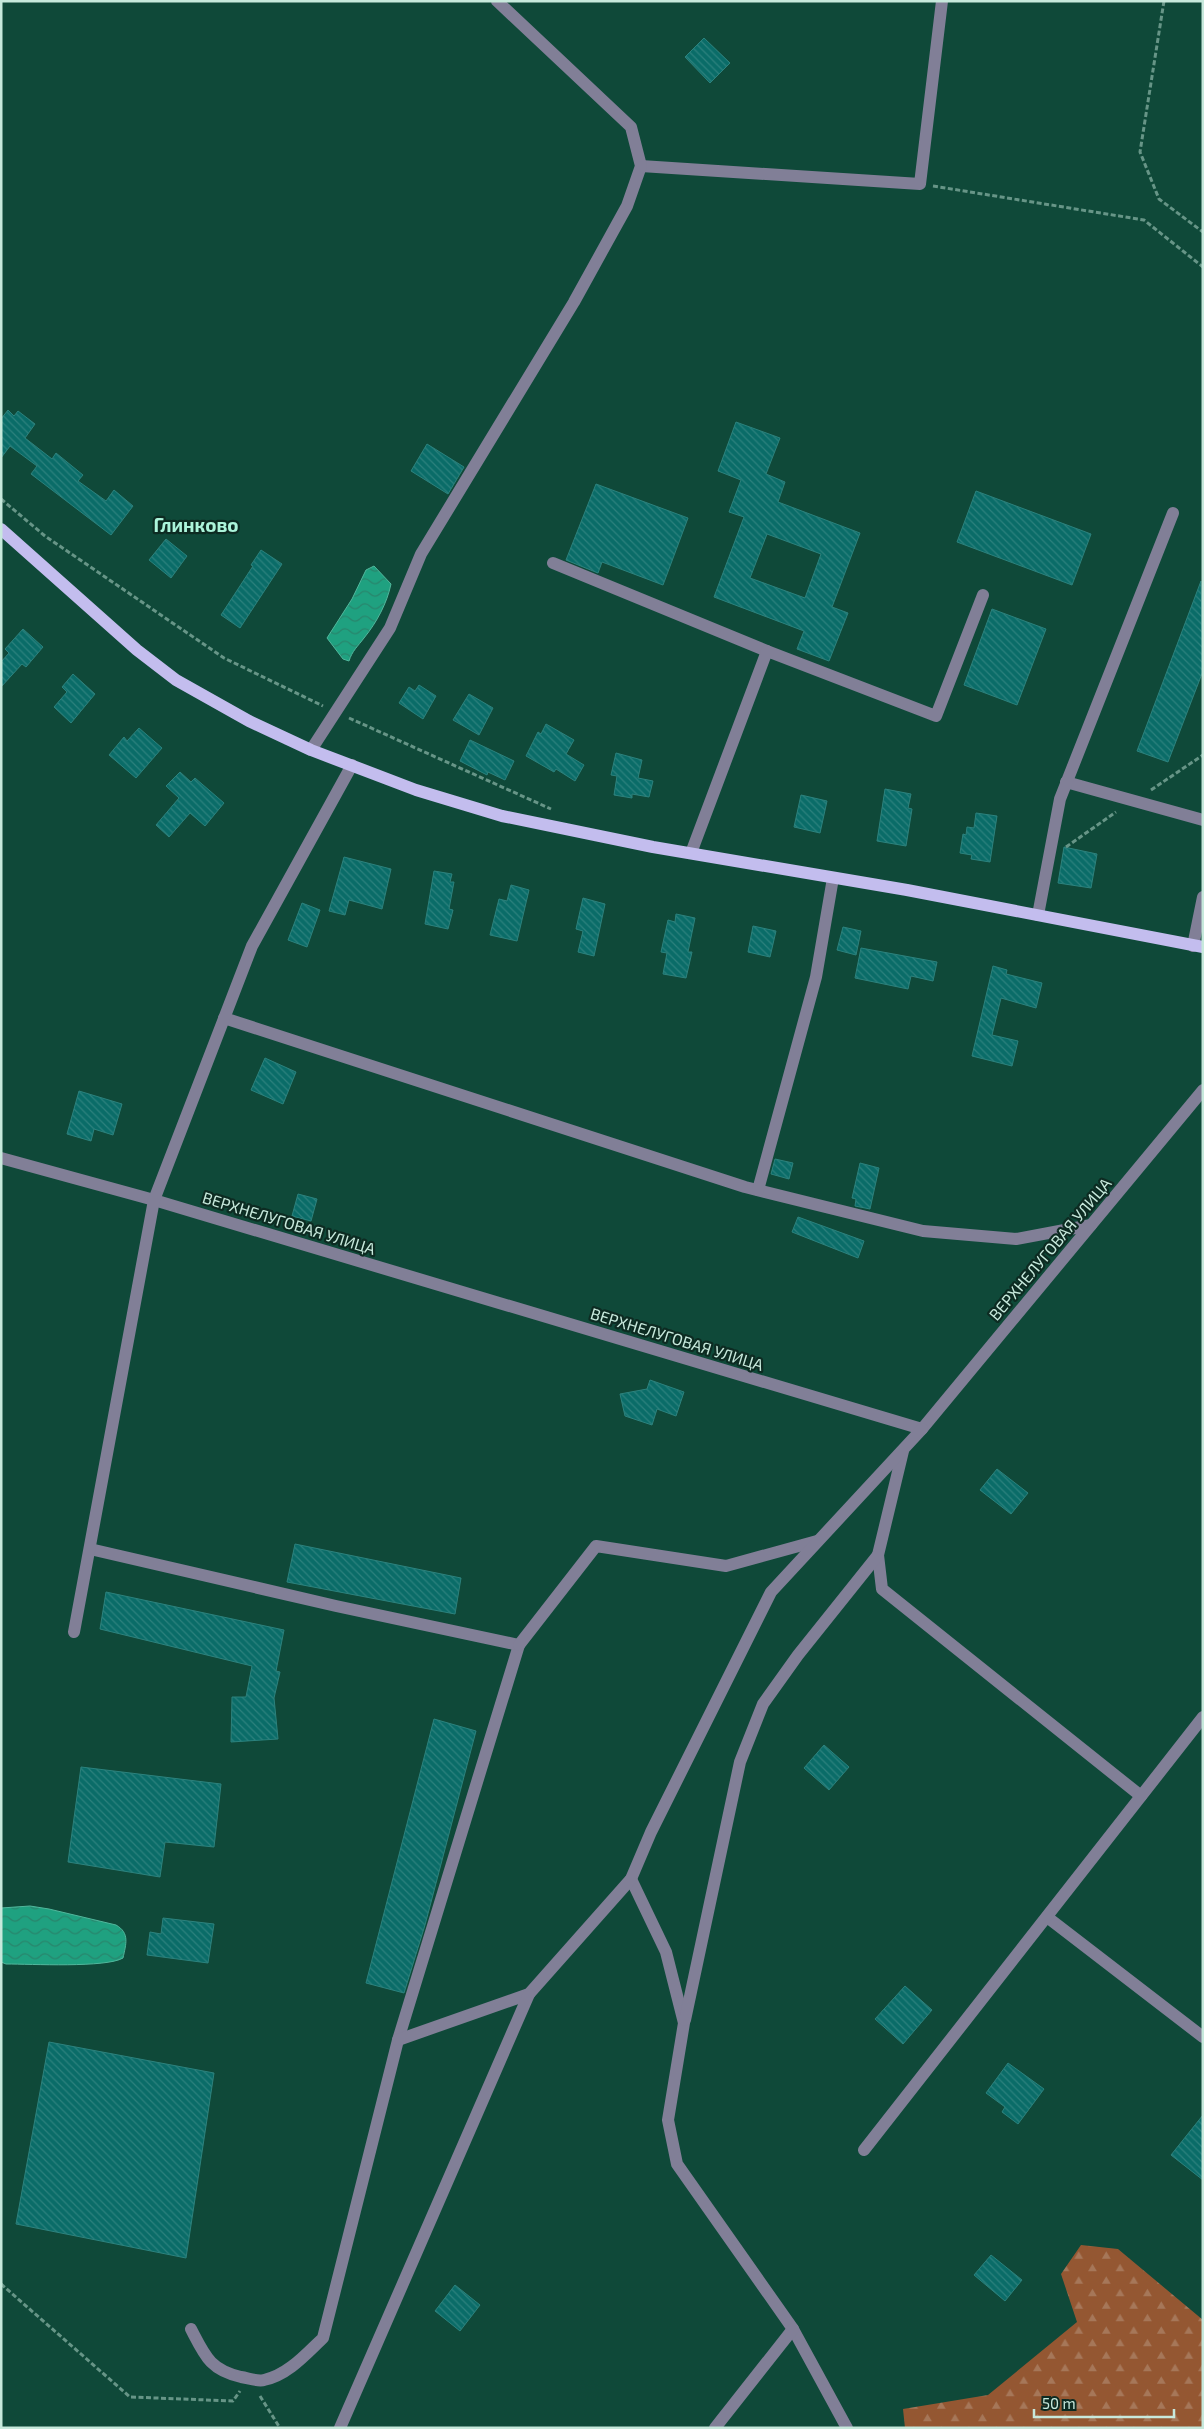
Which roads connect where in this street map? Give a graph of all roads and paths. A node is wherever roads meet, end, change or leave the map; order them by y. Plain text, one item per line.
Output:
1 (497, 1) edge
2 (942, 1) edge
3 (1164, 1) edge
4 (641, 166) junction
5 (920, 184) junction
6 (1203, 232) edge
7 (1203, 267) edge
8 (1, 499) edge
9 (1173, 513) dead end
10 (1, 529) edge
11 (553, 564) dead end
12 (983, 595) dead end
13 (767, 651) junction
14 (335, 712) junction
15 (311, 750) junction
16 (352, 765) junction
17 (1066, 782) junction
18 (556, 811) dead end
19 (1203, 820) edge
20 (691, 853) junction
21 (833, 878) junction
22 (1203, 897) edge
23 (1038, 915) junction
24 (1198, 946) edge
25 (224, 1018) junction
26 (1203, 1090) edge
27 (1, 1158) edge
28 (758, 1190) junction
29 (154, 1200) junction
30 (1091, 1225) junction
31 (922, 1428) junction
32 (904, 1448) junction
33 (817, 1542) junction
34 (90, 1549) junction
35 (878, 1555) junction
36 (74, 1632) dead end
37 (519, 1645) junction
38 (1203, 1718) edge
39 (1141, 1796) junction
40 (631, 1879) junction
41 (1047, 1917) junction
42 (529, 1994) junction
43 (684, 2023) junction
44 (1203, 2037) edge
45 (398, 2040) junction
46 (864, 2150) dead end
47 (1, 2284) edge
48 (191, 2329) dead end
49 (793, 2329) junction
50 (249, 2378) junction
51 (280, 2428) edge
52 (340, 2428) edge
53 (715, 2428) edge
54 (846, 2428) edge

1 - 4 street
2 - 5 street
3 - 6 path
4 - 5 street
4 - 14 street
5 - 7 path
8 - 14 path
9 - 17 street
10 - 15 main road
11 - 13 street
12 - 13 street
13 - 20 street
14 - 15 street
14 - 18 path
15 - 16 main road
16 - 20 main road
16 - 25 street
17 - 19 street
17 - 23 street
20 - 21 main road
21 - 23 main road
21 - 28 street
22 - 24 street
23 - 24 main road
25 - 28 street
25 - 29 street
26 - 30 street, ВЕРХНЕЛУГОВАЯ УЛИЦА
27 - 29 street, ВЕРХНЕЛУГОВАЯ УЛИЦА
28 - 30 street
29 - 31 street, ВЕРХНЕЛУГОВАЯ УЛИЦА
29 - 34 street
30 - 31 street, ВЕРХНЕЛУГОВАЯ УЛИЦА
31 - 32 street
32 - 33 street
32 - 35 street
33 - 37 street
33 - 40 street
34 - 36 street
34 - 37 street
35 - 39 street
35 - 43 street
37 - 45 street
38 - 39 street
39 - 41 street
40 - 42 street
40 - 43 street
41 - 44 street
41 - 46 street
42 - 45 street
42 - 52 street
43 - 49 street
45 - 50 street
47 - 50 path
48 - 50 street
49 - 53 street
49 - 54 street
50 - 51 path

